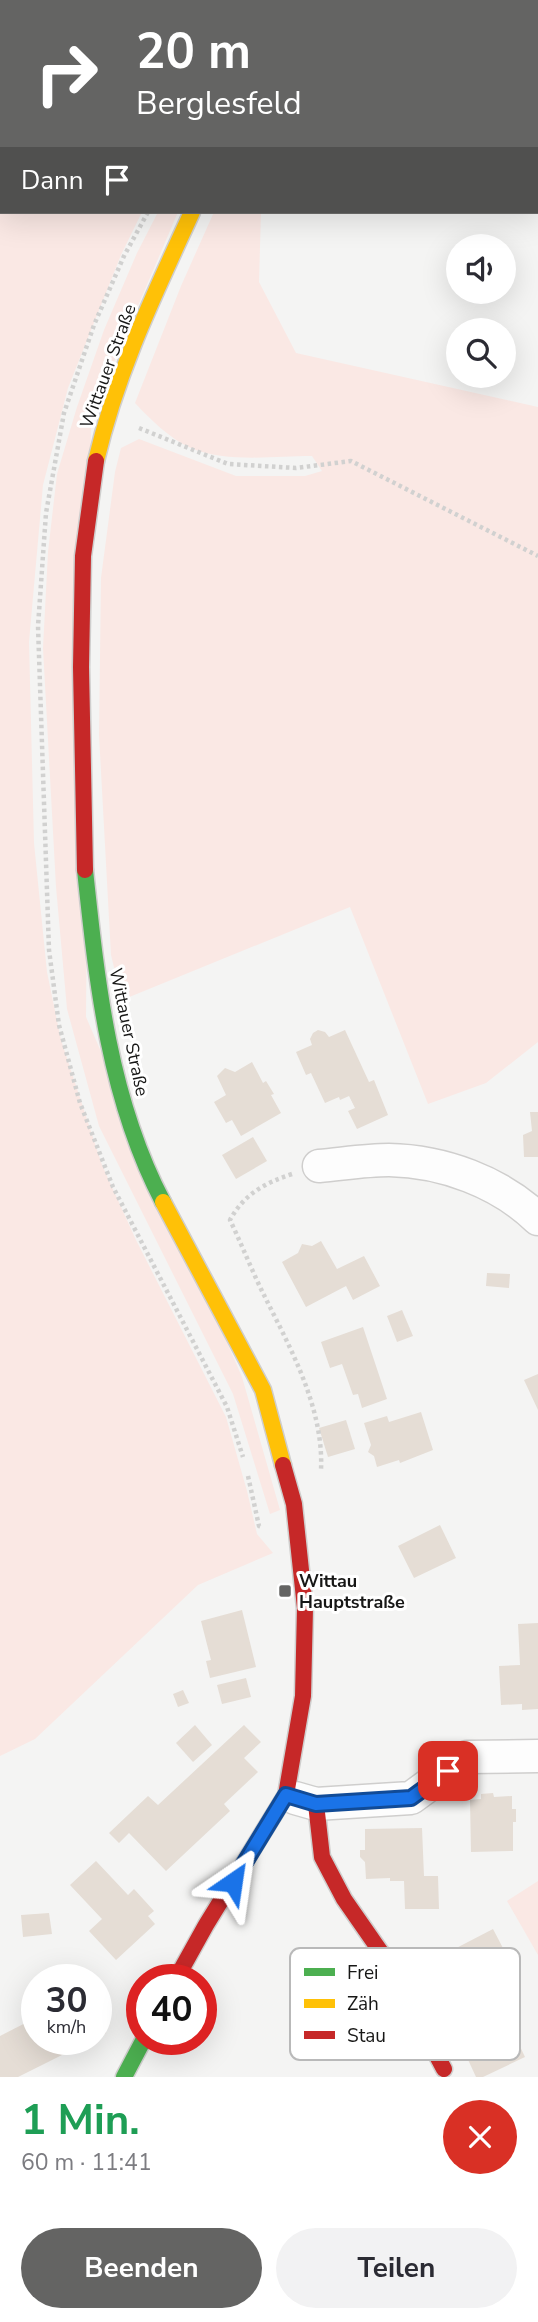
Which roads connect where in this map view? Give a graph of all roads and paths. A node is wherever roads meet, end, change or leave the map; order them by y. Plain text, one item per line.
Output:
1 (191, 214) edge
2 (108, 411) junction
3 (538, 556) edge
4 (319, 1166) joint
5 (538, 1219) edge
6 (294, 1504) junction
7 (538, 1756) edge
8 (286, 1795) junction
9 (316, 1804) junction
10 (378, 1948) edge
11 (184, 1964) edge
12 (136, 2055) edge
13 (439, 2060) edge
14 (444, 2070) dead end
15 (124, 2077) edge

1 - 2 street, Wittauer Straße
2 - 3 path
2 - 6 street, Wittauer Straße
4 - 5 street
4 - 6 path
6 - 8 street, Wittauer Straße
7 - 9 street
8 - 9 street
8 - 11 street, Wittauer Straße
9 - 10 street
12 - 15 street
13 - 14 street

